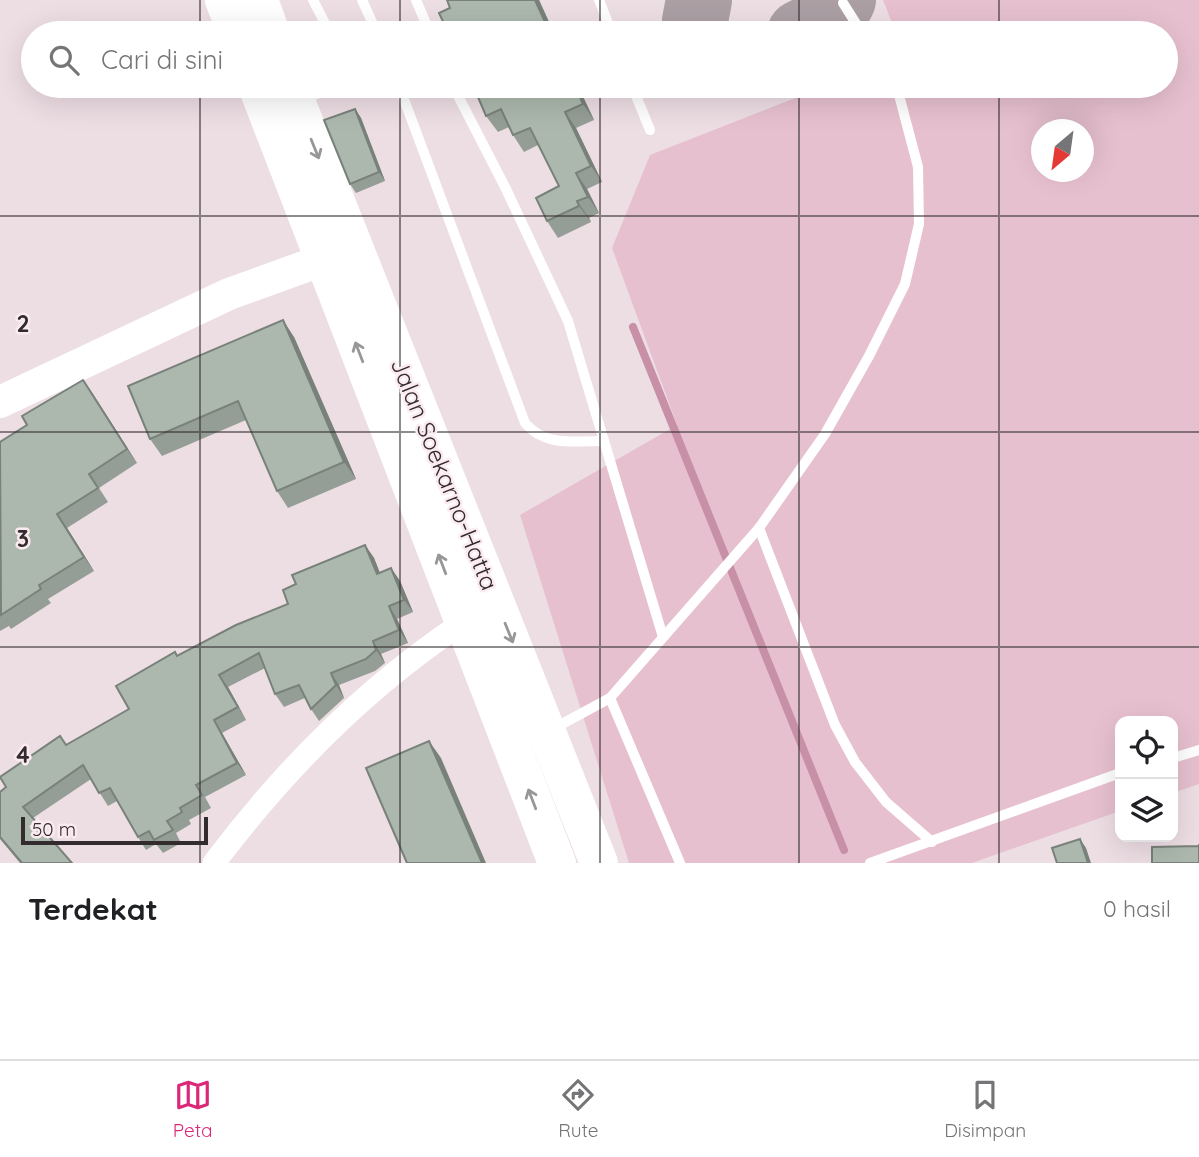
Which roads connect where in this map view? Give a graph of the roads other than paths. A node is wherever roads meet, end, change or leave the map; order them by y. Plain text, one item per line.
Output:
1 (224, 0) edge
2 (258, 0) edge
3 (313, 0) edge
4 (362, 0) edge
5 (416, 0) edge
6 (600, 0) edge
7 (843, 3) dead end
8 (232, 21) edge
9 (266, 21) edge
10 (324, 21) edge
11 (372, 21) edge
12 (425, 21) edge
13 (608, 21) edge
14 (854, 21) edge
15 (403, 98) edge
16 (459, 98) edge
17 (637, 98) edge
18 (900, 98) edge
19 (279, 100) edge
20 (650, 130) dead end
21 (339, 255) junction
22 (0, 402) edge
23 (603, 441) junction
24 (759, 528) junction
25 (464, 622) junction
26 (663, 637) junction
27 (610, 698) junction
28 (562, 724) dead end
29 (1199, 750) edge
30 (1178, 756) edge
31 (1115, 775) edge
32 (932, 842) junction
33 (214, 863) edge
34 (557, 863) edge
35 (599, 863) edge
36 (680, 863) edge
37 (870, 863) edge

1 - 8 highway
2 - 9 highway
3 - 10 lane
4 - 11 lane
5 - 12 lane
6 - 13 lane
7 - 14 lane
15 - 23 lane
16 - 23 lane
17 - 20 lane
18 - 24 lane
19 - 21 highway, Jalan Soekarno-Hatta
21 - 22 street
25 -> 21 highway, Jalan Soekarno-Hatta
21 -> 35 highway, Jalan Soekarno-Hatta
23 - 26 lane
24 - 26 lane
24 - 32 lane
25 - 33 street
34 -> 25 highway, Jalan Soekarno-Hatta
26 - 27 lane
27 - 28 lane
27 - 36 lane
29 - 30 lane
31 - 32 lane
32 - 37 lane

